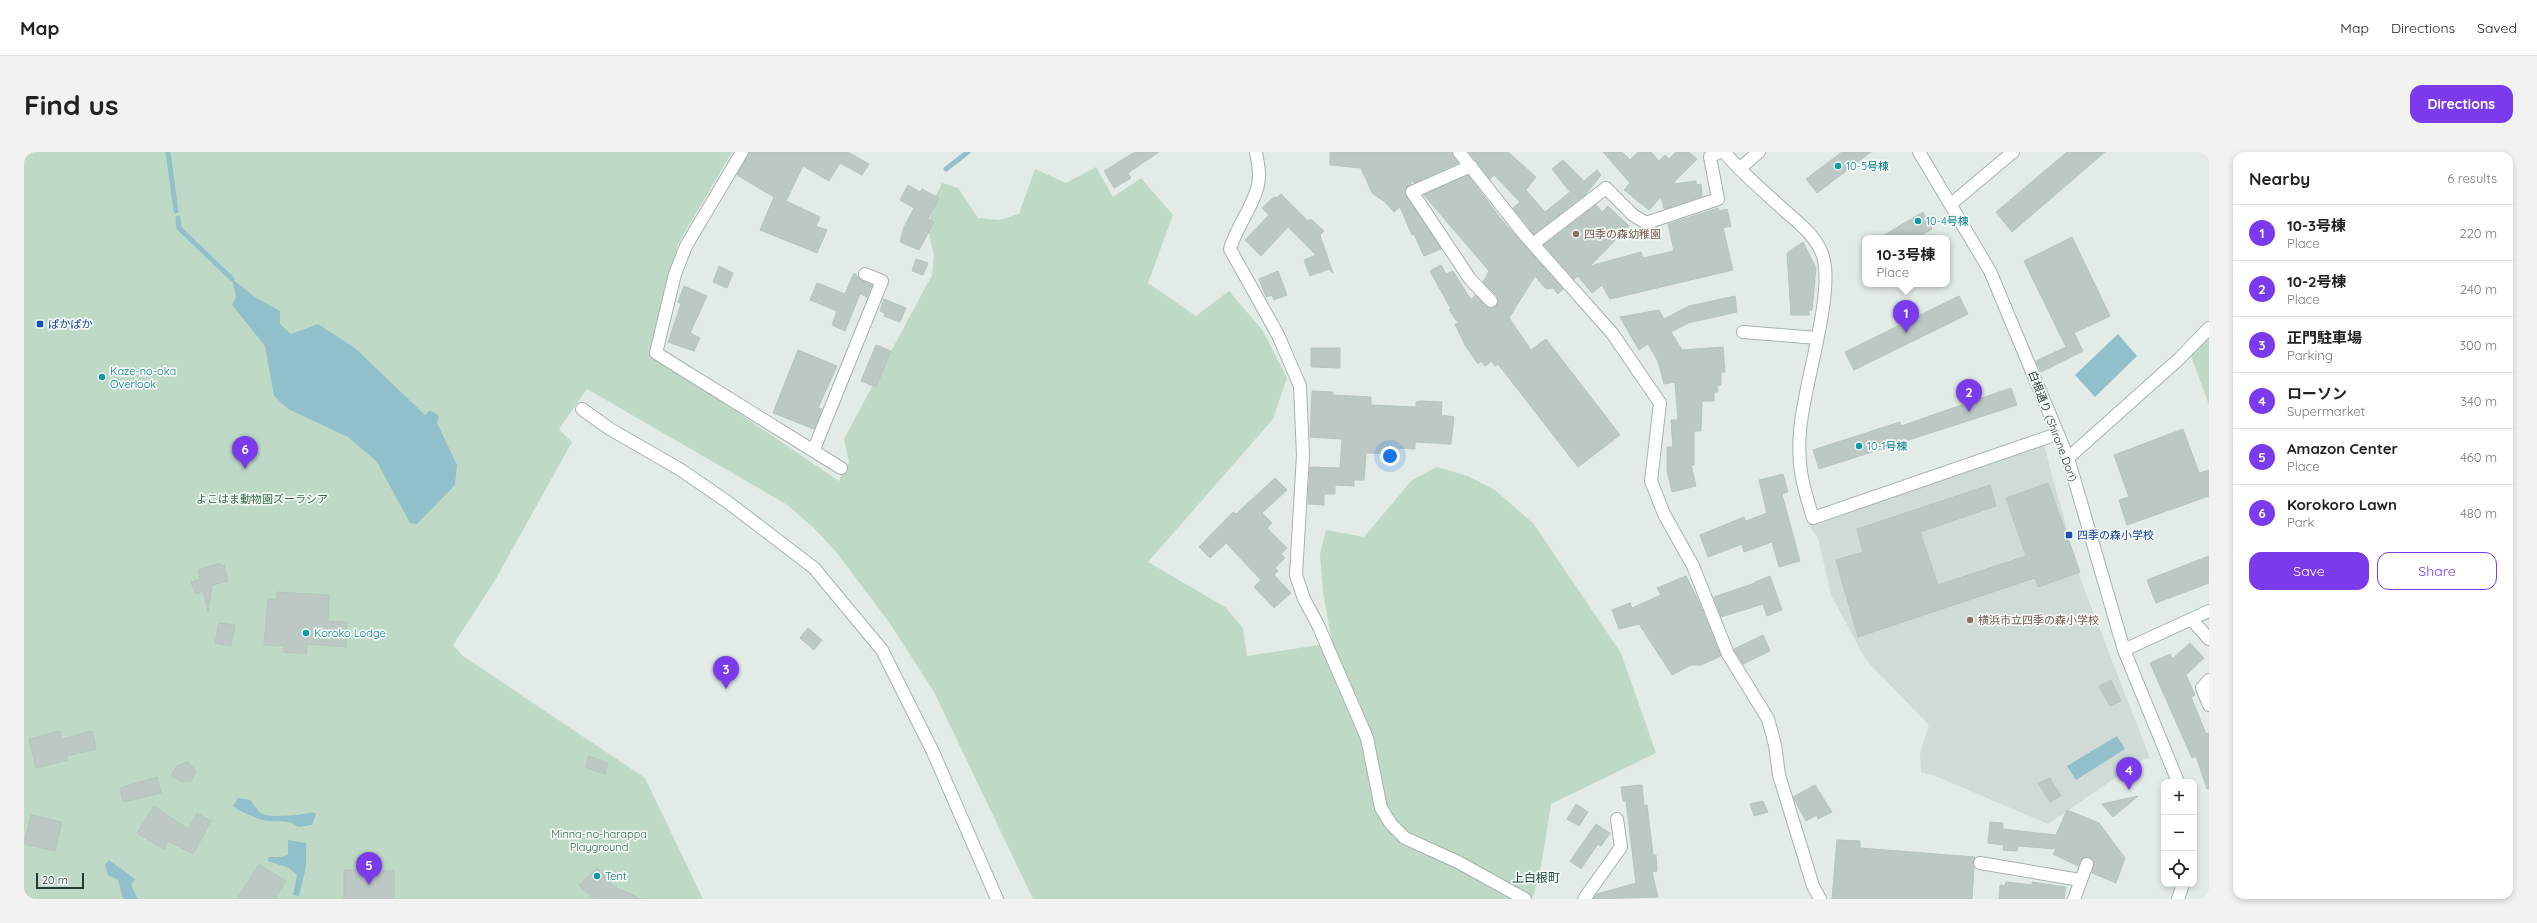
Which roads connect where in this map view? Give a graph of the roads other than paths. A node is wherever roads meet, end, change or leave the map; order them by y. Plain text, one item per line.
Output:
1 (742, 152) edge
2 (1256, 152) edge
3 (1459, 152) edge
4 (1719, 152) edge
5 (1724, 152) edge
6 (1759, 152) edge
7 (1919, 152) edge
8 (2013, 152) edge
9 (1471, 166) junction
10 (1739, 169) junction
11 (1951, 204) junction
12 (1533, 244) junction
13 (865, 274) dead end
14 (1491, 301) dead end
15 (2209, 328) edge
16 (1743, 332) dead end
17 (1817, 338) junction
18 (582, 409) dead end
19 (2057, 434) junction
20 (814, 449) junction
21 (2068, 458) junction
22 (841, 468) dead end
23 (2209, 611) edge
24 (2192, 620) junction
25 (2209, 638) edge
26 (2124, 650) junction
27 (2209, 680) edge
28 (2209, 705) edge
29 (2177, 779) edge
30 (1617, 820) dead end
31 (1980, 862) dead end
32 (2087, 864) dead end
33 (2080, 880) junction
34 (2182, 887) edge
35 (997, 899) edge
36 (1525, 899) edge
37 (1584, 899) edge
38 (1820, 899) edge
39 (2074, 899) edge
40 (2178, 899) edge

1 - 20 street
2 - 36 street
3 - 9 street
4 - 12 street
5 - 10 street
6 - 10 street
7 - 11 street, 白根通り (Shirane Dori)
8 - 11 street
9 - 12 street
9 - 14 street
10 - 17 street
11 - 19 street, 白根通り (Shirane Dori)
12 - 38 street
13 - 20 street
15 - 21 street
16 - 17 street
17 - 19 street
18 - 35 street
19 - 21 street, 白根通り (Shirane Dori)
20 - 22 street
21 - 26 street, 白根通り (Shirane Dori)
23 - 24 street
24 - 25 street
24 - 26 street
26 - 29 street, 白根通り (Shirane Dori)
27 - 28 street
30 - 37 street
31 - 33 street
32 - 33 street
33 - 39 street
34 - 40 street

